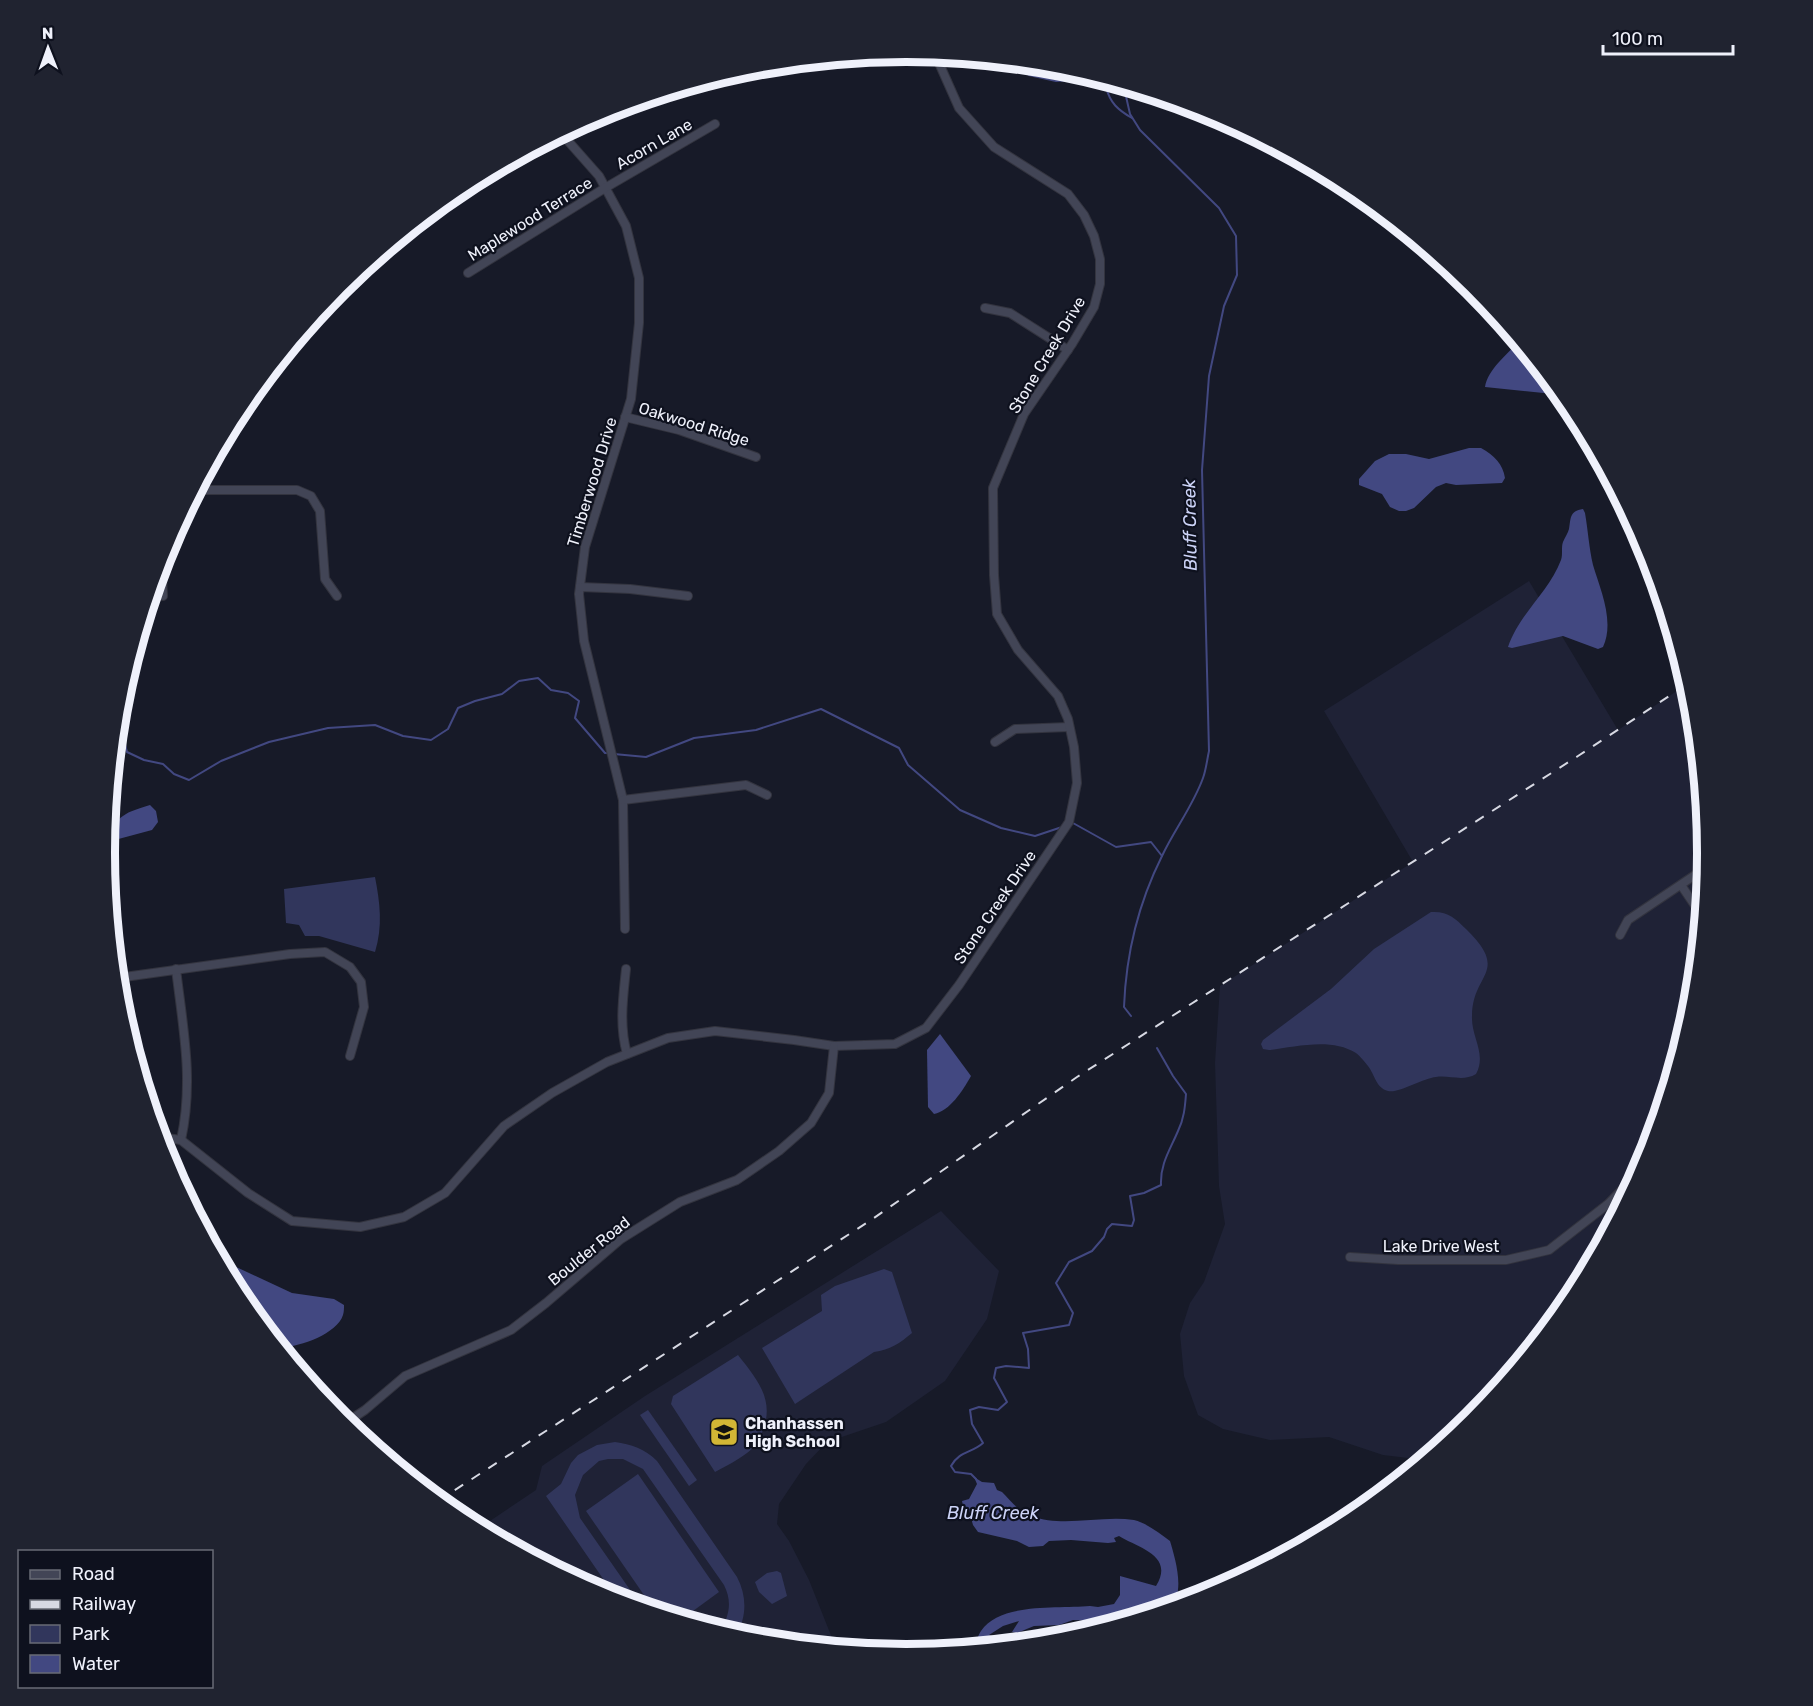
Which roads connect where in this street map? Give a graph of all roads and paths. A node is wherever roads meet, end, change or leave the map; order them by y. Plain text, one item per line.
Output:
1 (939, 63) edge
2 (715, 124) dead end
3 (566, 139) edge
4 (605, 188) junction
5 (468, 273) dead end
6 (985, 308) dead end
7 (1068, 350) junction
8 (625, 417) junction
9 (756, 457) dead end
10 (204, 490) edge
11 (162, 584) edge
12 (580, 587) junction
13 (163, 596) dead end
14 (337, 596) dead end
15 (688, 596) dead end
16 (1069, 727) junction
17 (995, 741) dead end
18 (767, 795) dead end
19 (623, 800) junction
20 (1697, 874) edge
21 (1681, 885) junction
22 (1696, 907) edge
23 (626, 930) dead end
24 (1620, 935) dead end
25 (176, 969) junction
26 (626, 969) dead end
27 (125, 977) edge
28 (834, 1046) junction
29 (627, 1054) junction
30 (350, 1056) dead end
31 (168, 1138) edge
32 (181, 1140) junction
33 (1623, 1189) edge
34 (1350, 1257) dead end
35 (353, 1418) edge

1 - 7 street, Stone Creek Drive
2 - 4 street, Acorn Lane
3 - 4 street, Timberwood Drive
4 - 5 street, Maplewood Terrace
4 - 8 street, Timberwood Drive
6 - 7 street
7 - 16 street, Stone Creek Drive
8 - 9 street, Oakwood Ridge
8 - 12 street, Timberwood Drive
10 - 14 street
11 - 13 street
12 - 15 street
12 - 19 street, Timberwood Drive
16 - 17 street
16 - 28 street, Stone Creek Drive
18 - 19 street
19 - 23 street, Timberwood Drive
20 - 21 street
21 - 22 street
21 - 24 street
25 - 27 street
25 - 30 street
25 - 32 street
26 - 29 street
28 - 29 street, Stone Creek Drive
28 - 35 street, Boulder Road
29 - 32 street, Stone Creek Drive
31 - 32 street
33 - 34 street, Lake Drive West

